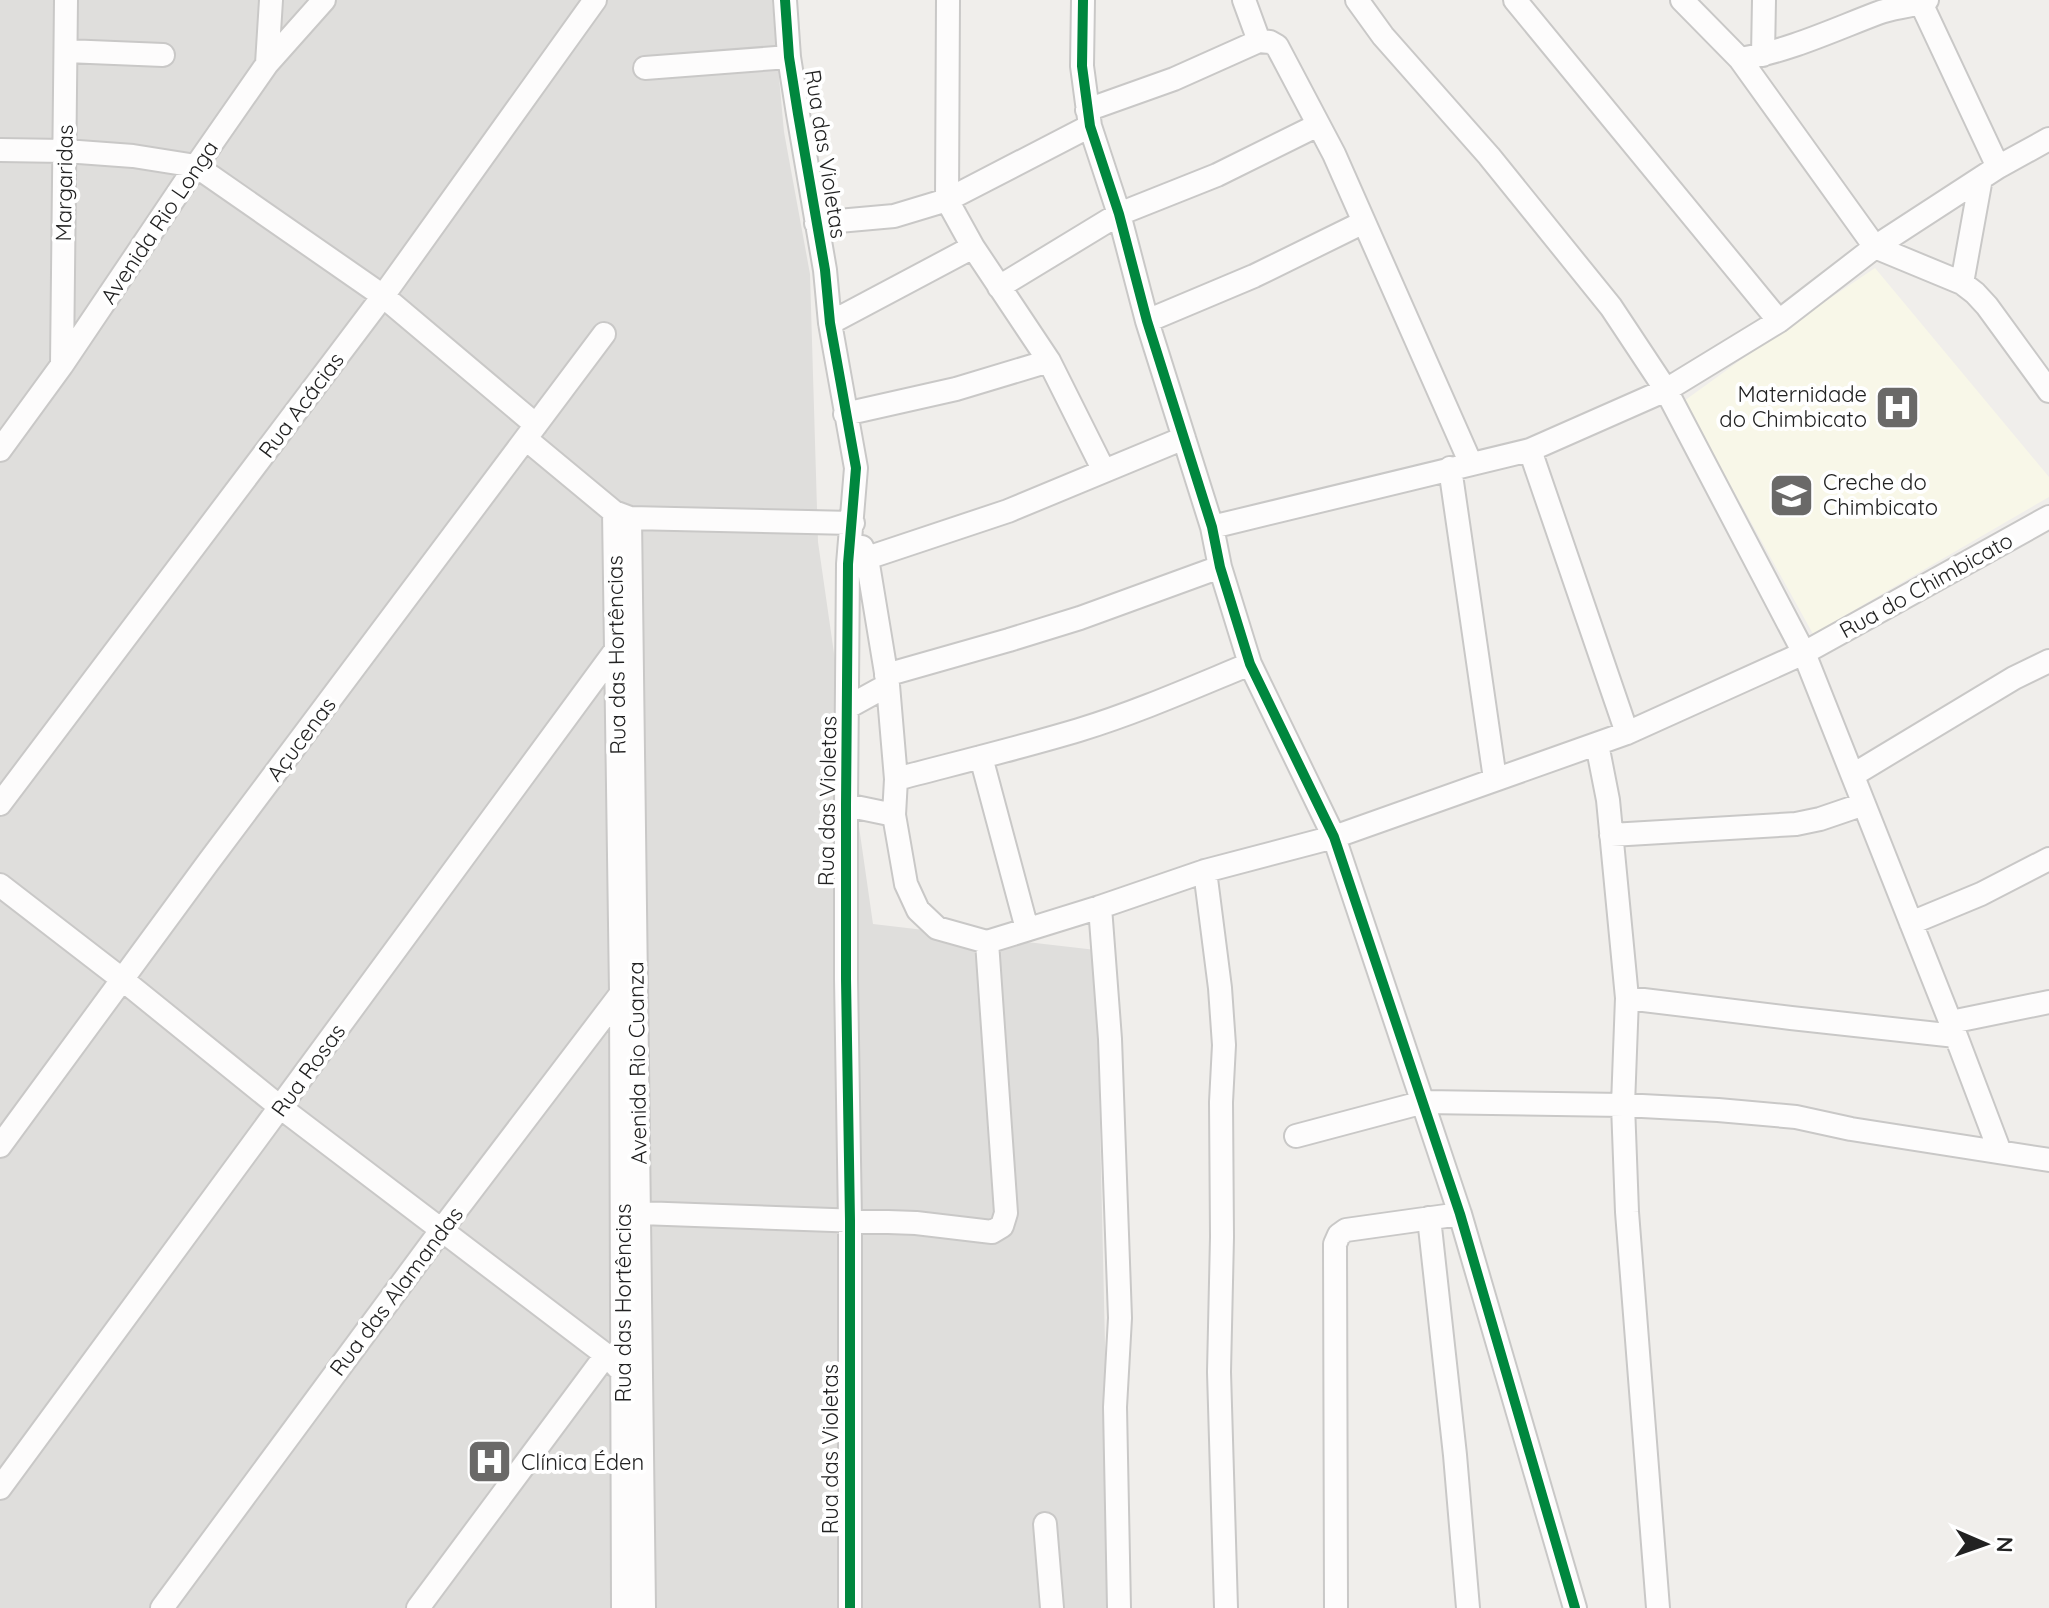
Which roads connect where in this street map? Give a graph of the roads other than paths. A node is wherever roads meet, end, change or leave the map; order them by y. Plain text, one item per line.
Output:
1 (66, 0) edge
2 (271, 0) edge
3 (324, 0) edge
4 (595, 0) edge
5 (785, 0) edge
6 (948, 0) edge
7 (1083, 0) edge
8 (1244, 0) edge
9 (1357, 0) edge
10 (1515, 0) edge
11 (1682, 0) edge
12 (1764, 0) edge
13 (1924, 1) edge
14 (1882, 5) edge
15 (1259, 41) junction
16 (66, 51) junction
17 (163, 55) dead end
18 (789, 57) junction
19 (1752, 57) junction
20 (267, 64) junction
21 (645, 68) dead end
22 (1089, 118) junction
23 (1318, 125) junction
24 (2049, 139) edge
25 (0, 150) edge
26 (65, 151) junction
27 (196, 166) junction
28 (1989, 173) junction
29 (947, 200) junction
30 (1119, 214) junction
31 (1364, 222) junction
32 (816, 223) junction
33 (973, 247) junction
34 (1875, 247) junction
35 (1962, 283) junction
36 (999, 287) junction
37 (383, 296) junction
38 (1147, 321) junction
39 (1779, 321) junction
40 (830, 323) junction
41 (604, 334) dead end
42 (1049, 361) junction
43 (62, 365) junction
44 (1666, 390) junction
45 (2049, 391) edge
46 (845, 414) junction
47 (531, 432) junction
48 (1184, 438) junction
49 (0, 450) edge
50 (1530, 450) junction
51 (1461, 466) junction
52 (1104, 471) junction
53 (619, 516) junction
54 (2049, 517) edge
55 (853, 523) junction
56 (1212, 527) junction
57 (858, 561) junction
58 (1220, 567) junction
59 (615, 651) junction
60 (1804, 653) junction
61 (2049, 661) edge
62 (1250, 664) junction
63 (887, 680) junction
64 (848, 707) junction
65 (1627, 733) junction
66 (1597, 744) junction
67 (981, 757) junction
68 (1853, 775) junction
69 (896, 779) junction
70 (1495, 779) junction
71 (0, 804) edge
72 (1864, 804) junction
73 (846, 805) junction
74 (894, 815) junction
75 (1611, 835) junction
76 (1334, 837) junction
77 (2049, 859) edge
78 (1205, 871) junction
79 (0, 885) edge
80 (1100, 907) junction
81 (1911, 923) junction
82 (1027, 929) junction
83 (987, 942) junction
84 (123, 980) junction
85 (629, 986) junction
86 (1627, 998) junction
87 (2049, 1002) edge
88 (1954, 1029) junction
89 (1424, 1102) junction
90 (1623, 1105) junction
91 (280, 1107) junction
92 (1296, 1136) dead end
93 (0, 1146) edge
94 (2000, 1152) junction
95 (2049, 1160) edge
96 (640, 1213) junction
97 (1460, 1214) junction
98 (1429, 1218) junction
99 (850, 1220) junction
100 (442, 1229) junction
101 (606, 1355) junction
102 (624, 1374) junction
103 (641, 1393) junction
104 (0, 1488) edge
105 (1045, 1524) dead end
106 (162, 1608) edge
107 (418, 1608) edge
108 (623, 1608) edge
109 (644, 1608) edge
110 (850, 1608) edge
111 (1052, 1608) edge
112 (1119, 1608) edge
113 (1226, 1608) edge
114 (1336, 1608) edge
115 (1468, 1608) edge
116 (1575, 1608) edge
117 (1658, 1608) edge

1 - 16 street, Margaridas
2 - 20 street
3 - 20 street, Avenida Rio Longa
4 - 37 street, Rua Acácias
5 - 18 street, Rua das Violetas
6 - 29 street
7 - 22 street
8 - 15 street
9 - 44 street
10 - 39 street
11 - 19 street
12 - 19 street
13 - 14 street
13 - 28 street
14 - 19 street
15 - 22 street
15 - 23 street
16 - 17 street
16 - 26 street, Margaridas
18 - 21 street
18 - 32 street, Rua das Violetas
19 - 34 street
20 - 27 street, Avenida Rio Longa
22 - 29 street
22 - 30 street
23 - 30 street
23 - 31 street
24 - 28 street
25 - 26 street
26 - 27 street
26 - 43 street, Margaridas
27 - 37 street
27 - 43 street, Avenida Rio Longa
28 - 34 street
28 - 35 street
29 - 32 street
29 - 33 street
30 - 36 street
30 - 38 street
31 - 38 street
31 - 51 street
32 - 40 street, Rua das Violetas
33 - 36 street
33 - 40 street
34 - 35 street
34 - 39 street
35 - 45 street
36 - 42 street
37 - 47 street
37 - 71 street, Rua Acácias
38 - 48 street
39 - 44 street
40 - 46 street, Rua das Violetas
41 - 47 street, Açucenas
42 - 46 street
42 - 52 street
43 - 49 street, Avenida Rio Longa
44 - 50 street
44 - 60 street
46 - 55 street, Rua das Violetas
47 - 53 street
47 - 84 street, Açucenas
48 - 52 street
48 - 56 street
50 - 51 street
50 - 65 street
51 - 56 street
51 - 70 street
52 - 57 street
53 - 55 street
53 - 59 street, Rua das Hortências
53 - 85 street, Avenida Rio Cuanza
54 - 60 street, Rua do Chimbicato
55 - 57 street
56 - 58 street
57 - 63 street
57 - 64 street, Rua das Violetas
58 - 62 street
58 - 63 street
59 - 85 street, Rua das Hortências
59 - 91 street, Rua Rosas
60 - 65 street, Rua do Chimbicato
60 - 68 street
61 - 68 street
62 - 67 street
62 - 76 street
63 - 64 street
63 - 69 street
64 - 73 street, Rua das Violetas
65 - 66 street, Rua do Chimbicato
66 - 70 street, Rua do Chimbicato
66 - 75 street
67 - 69 street
67 - 82 street
68 - 72 street
69 - 74 street
70 - 76 street, Rua do Chimbicato
72 - 75 street
72 - 81 street
73 - 74 street
73 - 99 street, Rua das Violetas
74 - 83 street
75 - 86 street
76 - 78 street, Rua do Chimbicato
76 - 89 street
77 - 81 street
78 - 80 street, Rua do Chimbicato
78 - 113 street
79 - 84 street
80 - 82 street, Rua do Chimbicato
80 - 112 street
81 - 88 street
82 - 83 street, Rua do Chimbicato
83 - 99 street
84 - 91 street
84 - 93 street, Açucenas
85 - 96 street, Avenida Rio Cuanza
85 - 100 street, Rua das Alamandas
85 - 102 street, Rua das Hortências
86 - 88 street
86 - 90 street
87 - 88 street
88 - 94 street
89 - 90 street
89 - 92 street
89 - 97 street
90 - 94 street
90 - 117 street
91 - 100 street
91 - 104 street, Rua Rosas
94 - 95 street
96 - 99 street
96 - 103 street, Avenida Rio Cuanza
97 - 98 street
97 - 116 street
98 - 114 street
98 - 115 street
99 - 110 street, Rua das Violetas
100 - 101 street
100 - 106 street, Rua das Alamandas
101 - 102 street
101 - 107 street
102 - 103 street
102 - 108 street, Rua das Hortências
103 - 109 street, Avenida Rio Cuanza
105 - 111 street

